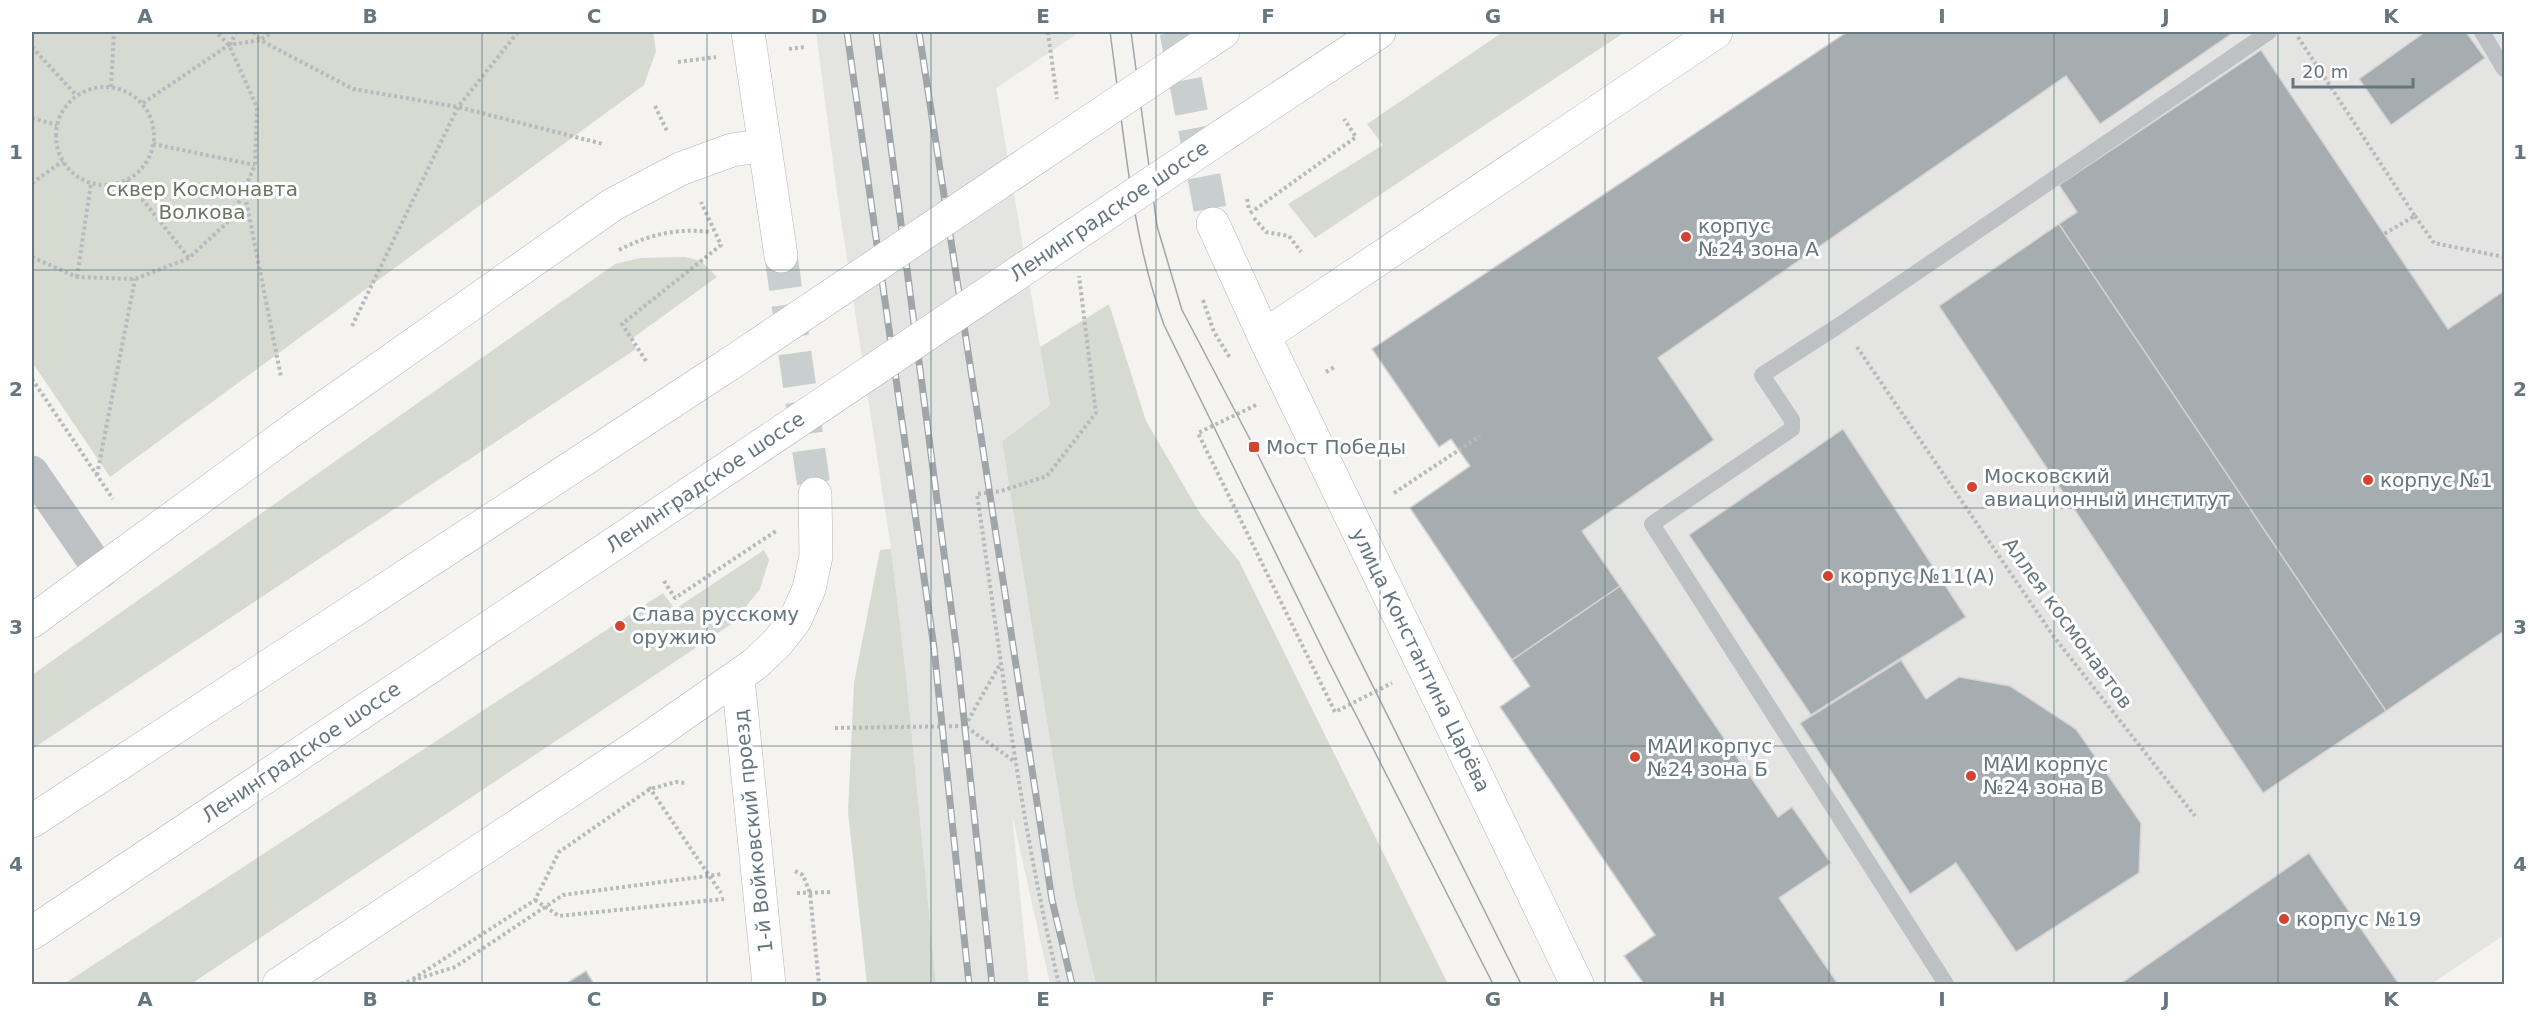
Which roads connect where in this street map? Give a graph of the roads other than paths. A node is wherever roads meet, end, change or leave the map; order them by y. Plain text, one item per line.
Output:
1 (748, 32) edge
2 (1379, 32) edge
3 (1716, 32) edge
4 (2269, 32) edge
5 (2482, 32) edge
6 (1212, 39) edge
7 (2505, 69) edge
8 (765, 145) junction
9 (1214, 224) tunnel mouth
10 (781, 256) tunnel mouth
11 (1264, 336) junction
12 (32, 472) edge
13 (815, 494) tunnel mouth
14 (101, 572) junction
15 (32, 621) edge
16 (738, 678) junction
17 (32, 821) edge
18 (32, 933) edge
19 (298, 979) edge
20 (769, 984) edge
21 (1577, 984) edge
22 (1946, 984) edge

1 - 8 main road
2 - 18 main road, Ленинградское шоссе, bridge
3 - 11 main road
4 - 22 lane
5 - 7 lane
6 - 17 main road, bridge
8 - 10 main road
8 - 14 main road
9 - 11 main road, улица Константина Царёва
11 - 21 main road, улица Константина Царёва
12 - 14 street
13 - 16 main road
14 - 15 main road
16 - 19 main road
16 - 20 main road, 1-й Войковский проезд

